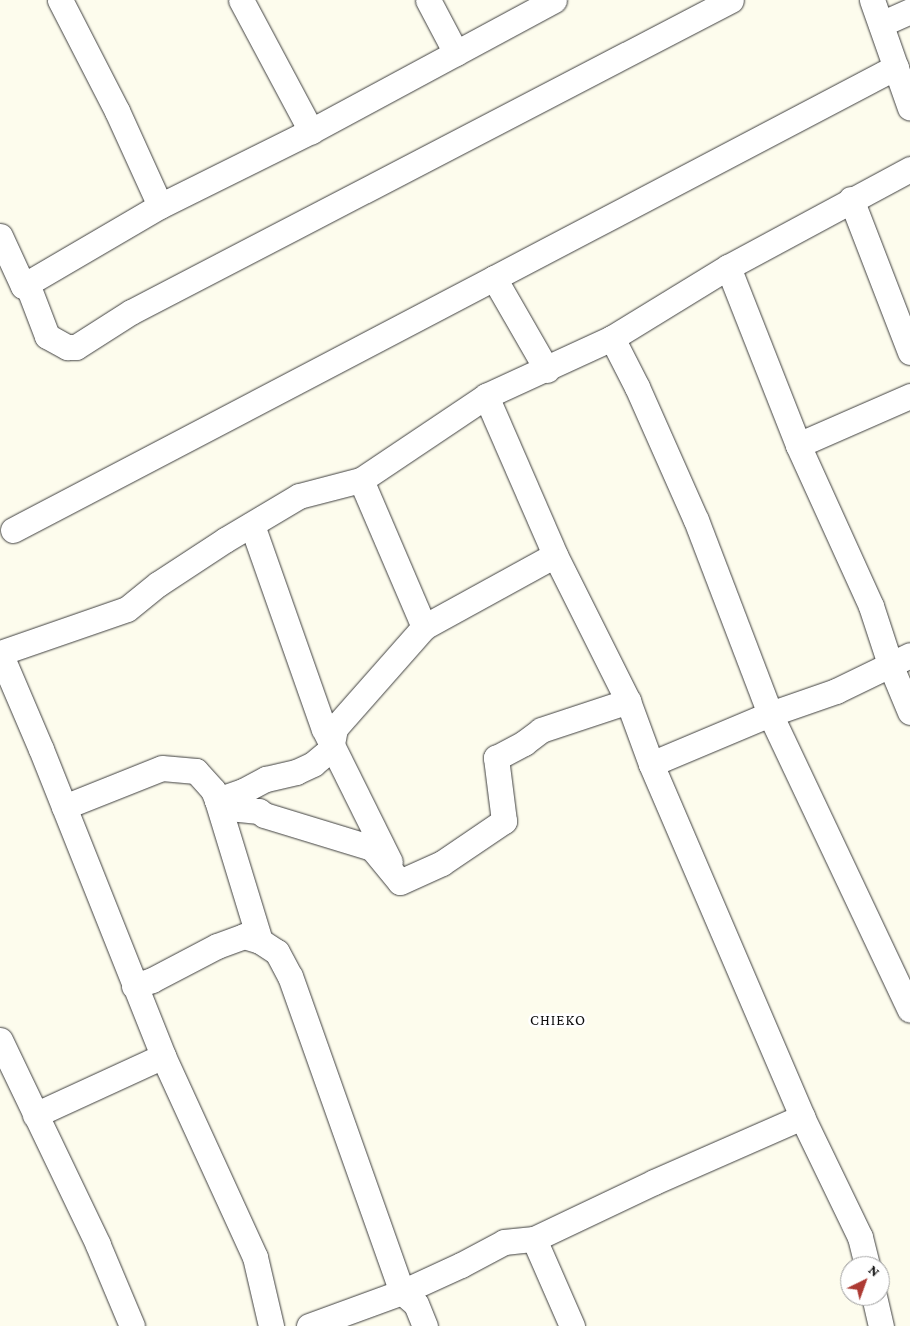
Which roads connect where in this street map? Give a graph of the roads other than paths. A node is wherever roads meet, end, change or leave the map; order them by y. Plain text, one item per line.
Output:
1 (60, 0) edge
2 (241, 0) edge
3 (428, 0) edge
4 (554, 0) edge
5 (731, 0) edge
6 (872, 0) edge
7 (910, 11) edge
8 (881, 24) junction
9 (456, 53) junction
10 (896, 67) junction
11 (910, 108) edge
12 (311, 131) junction
13 (910, 169) edge
14 (851, 199) junction
15 (160, 206) junction
16 (0, 236) edge
17 (728, 267) junction
18 (494, 278) junction
19 (31, 294) dead end
20 (612, 338) junction
21 (910, 352) edge
22 (547, 370) junction
23 (486, 396) junction
24 (910, 396) edge
25 (798, 445) junction
26 (361, 480) junction
27 (252, 525) junction
28 (14, 530) dead end
29 (555, 555) junction
30 (424, 627) junction
31 (0, 653) edge
32 (900, 659) edge
33 (628, 701) junction
34 (910, 712) edge
35 (770, 714) junction
36 (332, 744) junction
37 (651, 764) junction
38 (217, 800) junction
39 (64, 807) junction
40 (400, 882) junction
41 (260, 941) junction
42 (134, 986) junction
43 (910, 1010) edge
44 (0, 1040) edge
45 (163, 1056) junction
46 (35, 1115) junction
47 (802, 1117) junction
48 (534, 1239) junction
49 (865, 1256) edge
50 (402, 1292) junction
51 (876, 1306) edge
52 (132, 1326) edge
53 (271, 1326) edge
54 (308, 1326) edge
55 (425, 1326) edge
56 (572, 1326) edge
57 (881, 1326) edge

1 - 15 street
2 - 12 street
3 - 9 street
4 - 9 street
5 - 19 street
6 - 8 street
7 - 8 street
8 - 10 street
9 - 12 street
10 - 11 street
10 - 18 street
12 - 15 street
13 - 14 street
14 - 17 street
14 - 21 street
15 - 16 street
17 - 20 street
17 - 25 street
18 - 22 street
18 - 28 street
20 - 22 street
20 - 35 street
22 - 23 street
23 - 26 street
23 - 29 street
24 - 25 street
25 - 32 street
26 - 27 street
26 - 30 street
27 - 31 street
27 - 36 street
29 - 30 street
29 - 33 street
30 - 36 street
31 - 39 street
32 - 34 street
32 - 35 street
33 - 37 street
33 - 40 street
35 - 37 street
35 - 43 street
36 - 38 street
36 - 40 street
37 - 47 street
38 - 39 street
38 - 40 street
38 - 41 street
39 - 42 street
41 - 42 street
41 - 50 street
42 - 45 street
44 - 46 street
45 - 46 street
45 - 53 street
46 - 52 street
47 - 48 street
47 - 49 street
48 - 50 street
48 - 56 street
50 - 54 street
50 - 55 street
51 - 57 street

